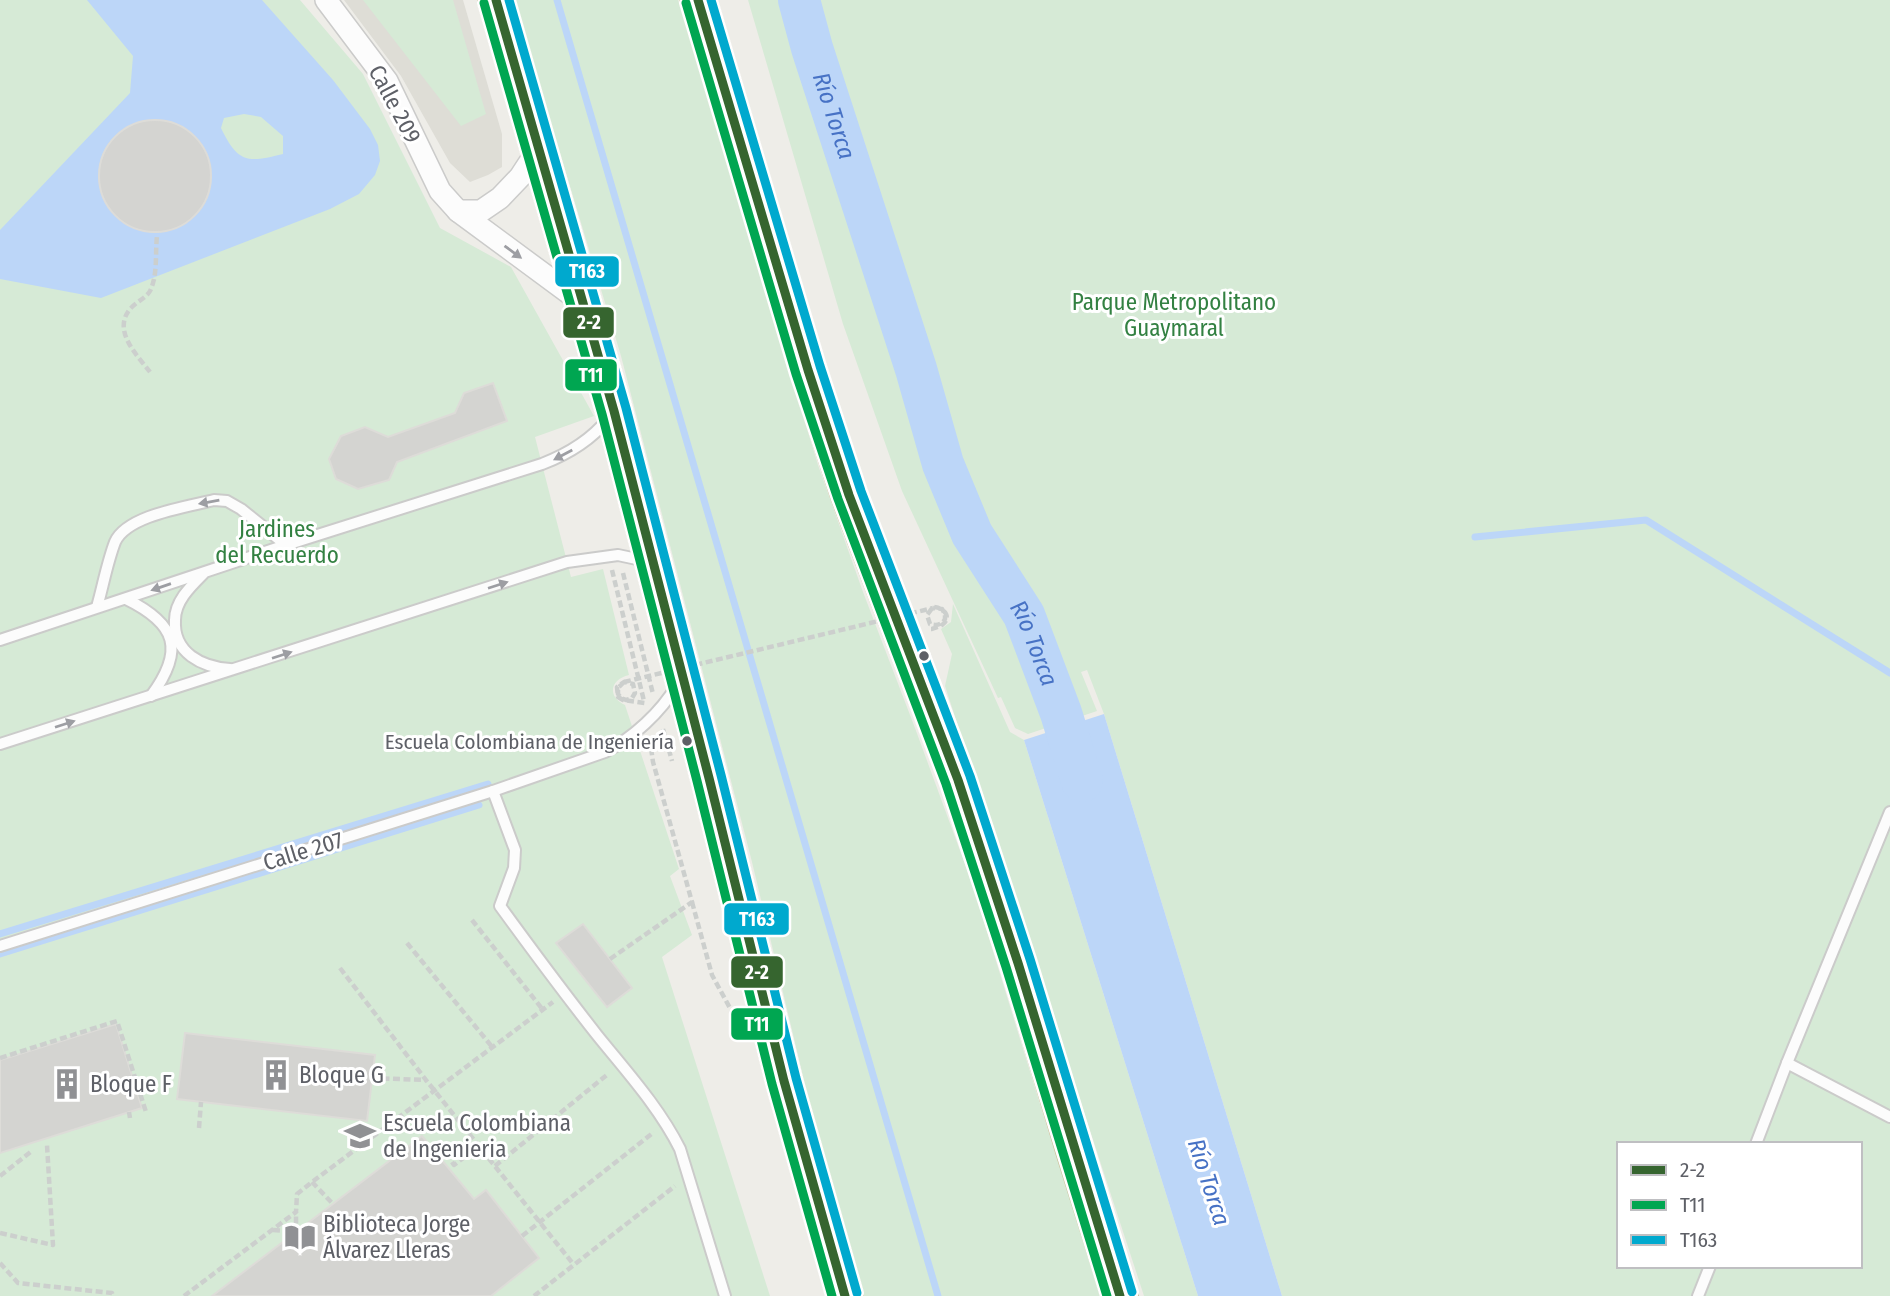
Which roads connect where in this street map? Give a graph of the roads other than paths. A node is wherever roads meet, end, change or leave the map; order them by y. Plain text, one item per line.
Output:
1 (326, 0) edge
2 (496, 0) edge
3 (698, 0) edge
4 (539, 148) junction
5 (458, 211) junction
6 (585, 305) junction
7 (614, 411) junction
8 (286, 545) junction
9 (653, 563) junction
10 (205, 572) junction
11 (126, 599) junction
12 (97, 607) junction
13 (0, 640) edge
14 (237, 669) junction
15 (683, 676) junction
16 (151, 696) junction
17 (0, 744) edge
18 (494, 791) junction
19 (1890, 812) edge
20 (0, 946) edge
21 (1787, 1063) junction
22 (1890, 1117) edge
23 (1757, 1142) edge
24 (1709, 1268) edge
25 (725, 1296) edge
26 (845, 1296) edge
27 (1121, 1296) edge
28 (1698, 1296) edge

1 - 5 street, Calle 209
2 - 4 highway
3 - 27 highway
4 - 5 street
4 - 6 highway
5 -> 6 street, Calle 209
6 - 7 highway
7 -> 8 lane
7 - 9 highway
8 - 10 lane
8 -> 12 lane
14 -> 9 lane
9 - 15 highway
10 -> 11 lane
10 - 14 lane
11 - 12 lane
11 - 16 lane
12 - 13 lane
14 - 16 lane
15 - 18 lane, Calle 207
15 - 26 highway
17 -> 16 lane
18 - 20 lane, Calle 207
18 - 25 lane
19 - 21 lane
21 - 22 lane
21 - 23 lane
24 - 28 lane

